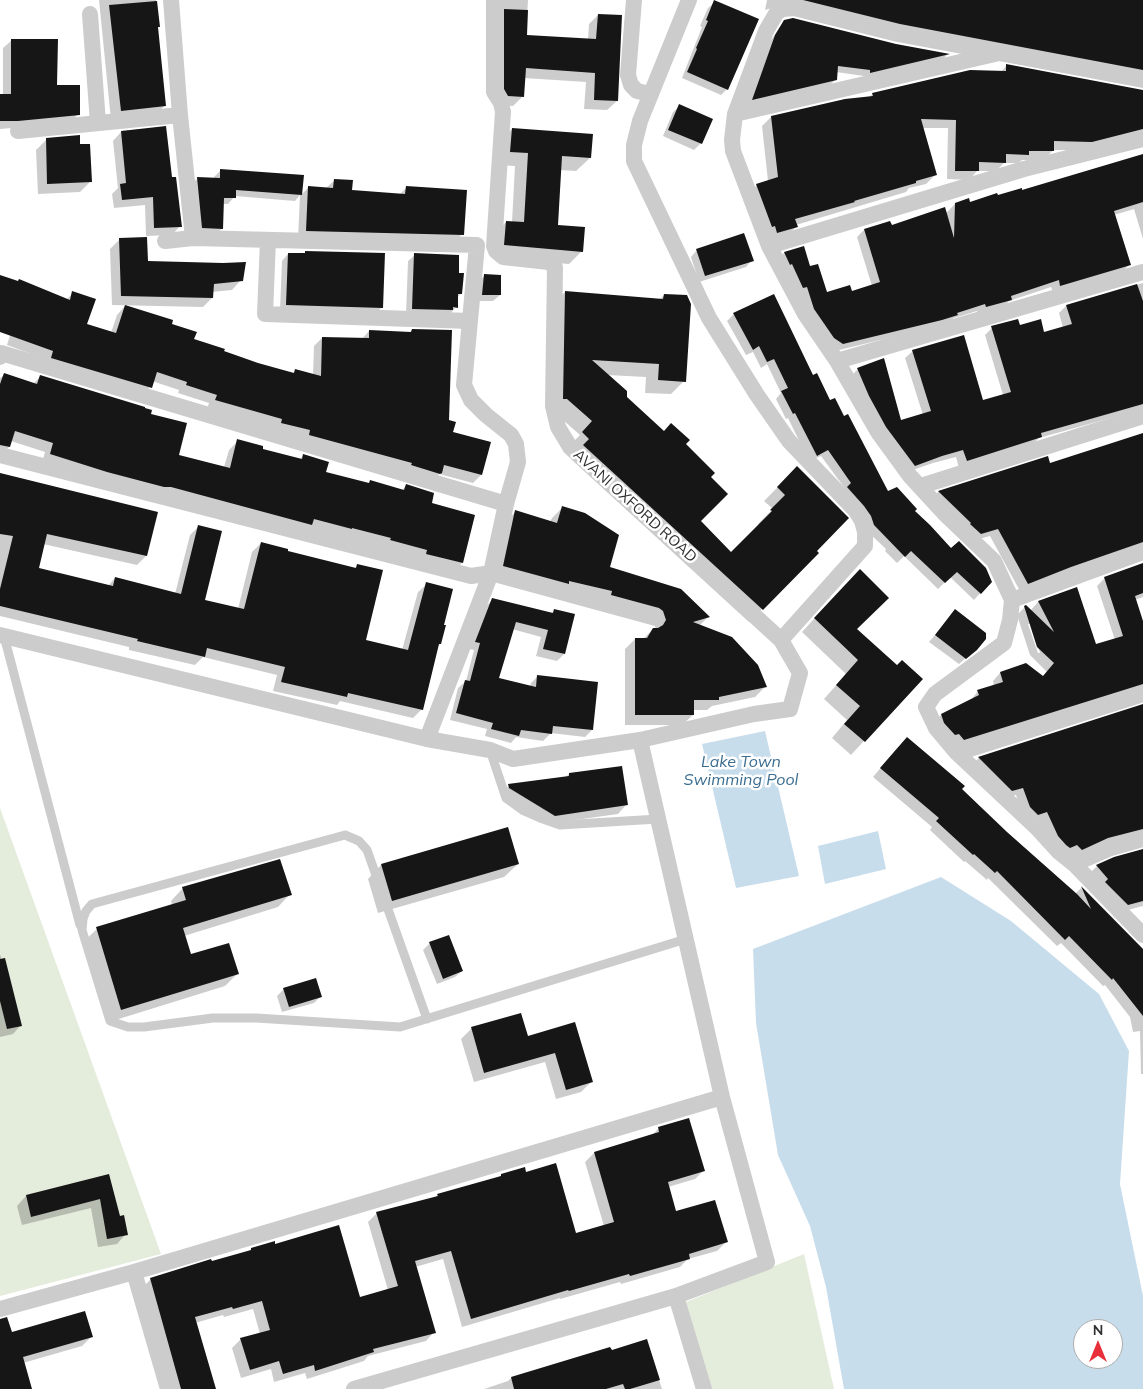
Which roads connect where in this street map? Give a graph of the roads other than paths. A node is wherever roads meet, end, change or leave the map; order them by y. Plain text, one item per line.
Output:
1 (171, 0) edge
2 (494, 0) edge
3 (634, 0) edge
4 (689, 0) edge
5 (90, 14) dead end
6 (1002, 52) junction
7 (1143, 80) edge
8 (650, 94) junction
9 (735, 114) junction
10 (180, 115) junction
11 (98, 124) junction
12 (18, 131) dead end
13 (1143, 139) edge
14 (193, 238) junction
15 (268, 240) junction
16 (165, 241) dead end
17 (769, 246) junction
18 (1143, 272) edge
19 (470, 321) junction
20 (0, 357) edge
21 (837, 362) junction
22 (1143, 416) edge
23 (0, 455) edge
24 (921, 486) junction
25 (506, 504) junction
26 (1143, 552) edge
27 (491, 573) junction
28 (1012, 600) junction
29 (656, 618) dead end
30 (2, 635) edge
31 (781, 640) junction
32 (1143, 694) edge
33 (427, 739) junction
34 (640, 740) junction
35 (490, 750) junction
36 (957, 754) junction
37 (658, 819) junction
38 (1143, 839) edge
39 (1074, 864) junction
40 (82, 930) junction
41 (1143, 935) edge
42 (686, 939) junction
43 (427, 1019) junction
44 (722, 1097) junction
45 (134, 1272) junction
46 (676, 1296) junction
47 (0, 1308) edge
48 (168, 1389) edge
49 (354, 1389) edge
50 (704, 1389) edge

1 - 10 street
2 - 31 street, AVANI OXFORD ROAD
3 - 8 street
4 - 8 street
5 - 11 street
6 - 7 street
6 - 9 street
6 - 9 street
8 - 31 street
9 - 17 street
10 - 11 street
10 - 14 street
11 - 12 street
13 - 17 street
14 - 15 street
14 - 16 street
15 - 19 street
15 - 19 street
17 - 21 street
18 - 21 street
19 - 25 street
20 - 25 street
21 - 24 street
22 - 24 street
23 - 27 street
24 - 28 street
25 - 27 street
26 - 28 street
27 - 29 street
27 - 33 street
28 - 36 street
30 - 33 street
30 - 40 lane
31 - 34 street, AVANI OXFORD ROAD
32 - 36 street
33 - 35 street
34 - 35 street
34 - 37 street
35 - 37 lane
36 - 39 street
37 - 42 street
38 - 39 street
39 - 41 street
40 - 43 lane
40 - 43 lane
42 - 43 lane
42 - 44 street
44 - 45 street
44 - 46 street
45 - 47 street
45 - 48 street
46 - 49 street
46 - 50 street

